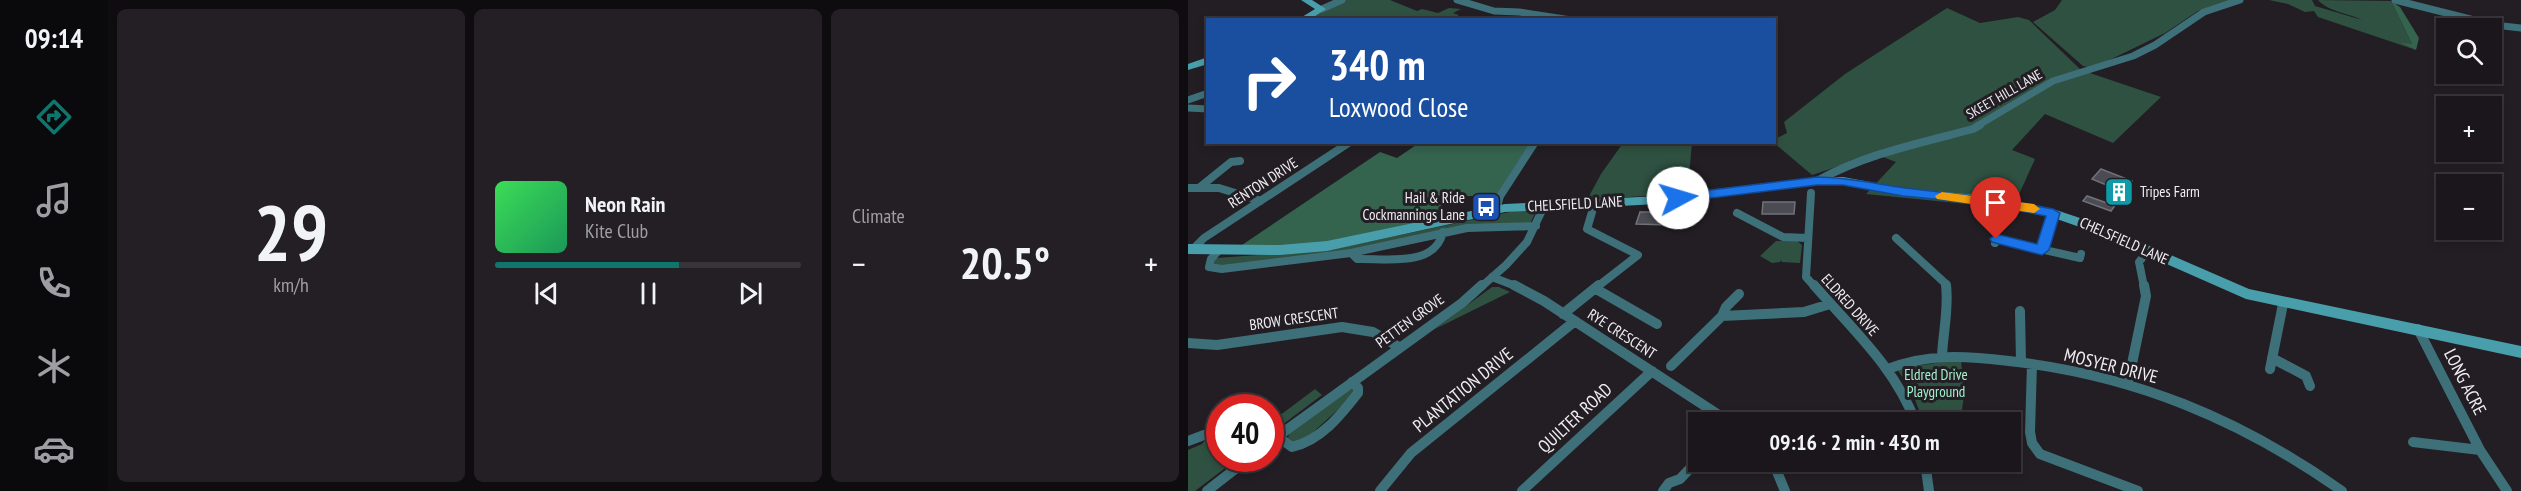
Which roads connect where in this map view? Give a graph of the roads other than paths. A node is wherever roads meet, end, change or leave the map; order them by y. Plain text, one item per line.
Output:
1 (1305, 0) edge
2 (1342, 0) edge
3 (1457, 0) edge
4 (2240, 0) edge
5 (2395, 0) edge
6 (1322, 9) junction
7 (1305, 18) edge
8 (1558, 18) edge
9 (2521, 28) edge
10 (1206, 61) edge
11 (1188, 67) edge
12 (1206, 94) edge
13 (1188, 100) edge
14 (1188, 108) edge
15 (1206, 109) edge
16 (1347, 144) edge
17 (1534, 144) edge
18 (1240, 161) dead end
19 (1842, 175) junction
20 (1200, 187) junction
21 (1188, 188) edge
22 (1811, 193) dead end
23 (1261, 201) junction
24 (1545, 204) junction
25 (1496, 210) junction
26 (1592, 212) dead end
27 (1737, 213) dead end
28 (2053, 213) junction
29 (1536, 226) junction
30 (1443, 232) junction
31 (1808, 238) junction
32 (1896, 238) dead end
33 (1995, 243) dead end
34 (1191, 249) edge
35 (1219, 250) junction
36 (2042, 250) junction
37 (2147, 252) junction
38 (1351, 253) junction
39 (2081, 254) dead end
40 (1492, 277) junction
41 (1596, 289) junction
42 (1739, 294) dead end
43 (2283, 303) junction
44 (1830, 304) junction
45 (2020, 311) dead end
46 (1563, 314) junction
47 (1722, 316) junction
48 (1575, 321) junction
49 (1657, 324) dead end
50 (2418, 329) junction
51 (1188, 343) edge
52 (1399, 347) junction
53 (2521, 352) edge
54 (1942, 356) junction
55 (2026, 363) junction
56 (1671, 366) dead end
57 (1888, 369) junction
58 (1652, 371) junction
59 (1352, 382) junction
60 (2128, 383) junction
61 (2310, 386) dead end
62 (1714, 412) edge
63 (1912, 412) edge
64 (1284, 432) edge
65 (1204, 435) dead end
66 (1188, 441) edge
67 (2413, 442) dead end
68 (1284, 443) edge
69 (2480, 450) junction
70 (1688, 471) edge
71 (1231, 472) edge
72 (1777, 472) edge
73 (1926, 472) edge
74 (2335, 489) edge
75 (1207, 491) edge
76 (1380, 491) edge
77 (1522, 491) edge
78 (1663, 491) edge
79 (1785, 491) edge
80 (1929, 491) edge
81 (2138, 491) edge
82 (2507, 491) edge

1 - 6 street
2 - 6 street
3 - 8 street
4 - 19 street, SKEET HILL LANE
5 - 9 street
6 - 7 street
10 - 11 street
12 - 13 street
14 - 15 street
16 - 23 street, RENTON DRIVE
17 - 25 street
18 - 20 street
19 - 24 street, CHELSFIELD LANE
19 - 28 street, CHELSFIELD LANE
20 - 21 street
20 - 23 street
22 - 31 street, ELDRED DRIVE
23 - 34 street, RENTON DRIVE
24 - 25 street, CHELSFIELD LANE
24 - 29 street, PETTEN GROVE
25 - 35 street, CHELSFIELD LANE
26 - 41 street
27 - 31 street
28 - 36 street
28 - 37 street, CHELSFIELD LANE
29 - 30 street, CHELSFIELD LANE
29 - 40 street, PETTEN GROVE
30 - 38 street, CHELSFIELD LANE
30 - 38 street, CHELSFIELD LANE
31 - 44 street, ELDRED DRIVE
32 - 54 street
33 - 36 street
34 - 35 street, CHELSFIELD LANE
35 - 38 street, CHELSFIELD LANE
36 - 39 street
37 - 43 street, CHELSFIELD LANE
37 - 60 street
40 - 46 street, RYE CRESCENT
40 - 52 street, PETTEN GROVE
41 - 46 street
41 - 49 street
42 - 47 street
43 - 50 street, CHELSFIELD LANE
43 - 61 street
44 - 47 street
44 - 57 street, ELDRED DRIVE
45 - 55 street
46 - 48 street, RYE CRESCENT
47 - 56 street
48 - 58 street, RYE CRESCENT
48 - 76 street, PLANTATION DRIVE
50 - 53 street, CHELSFIELD LANE
50 - 69 street, LONG ACRE
51 - 52 street, BROW CRESCENT
52 - 59 street, PETTEN GROVE
54 - 55 street, MOSYER DRIVE
54 - 57 street, MOSYER DRIVE
55 - 60 street, MOSYER DRIVE
55 - 81 street
57 - 63 street, ELDRED DRIVE
58 - 62 street, RYE CRESCENT
58 - 77 street, QUILTER ROAD
59 - 64 street, PETTEN GROVE
59 - 68 street
60 - 74 street, MOSYER DRIVE
65 - 66 street
67 - 69 street
69 - 82 street, LONG ACRE
70 - 78 street
71 - 75 street
72 - 79 street
73 - 80 street

